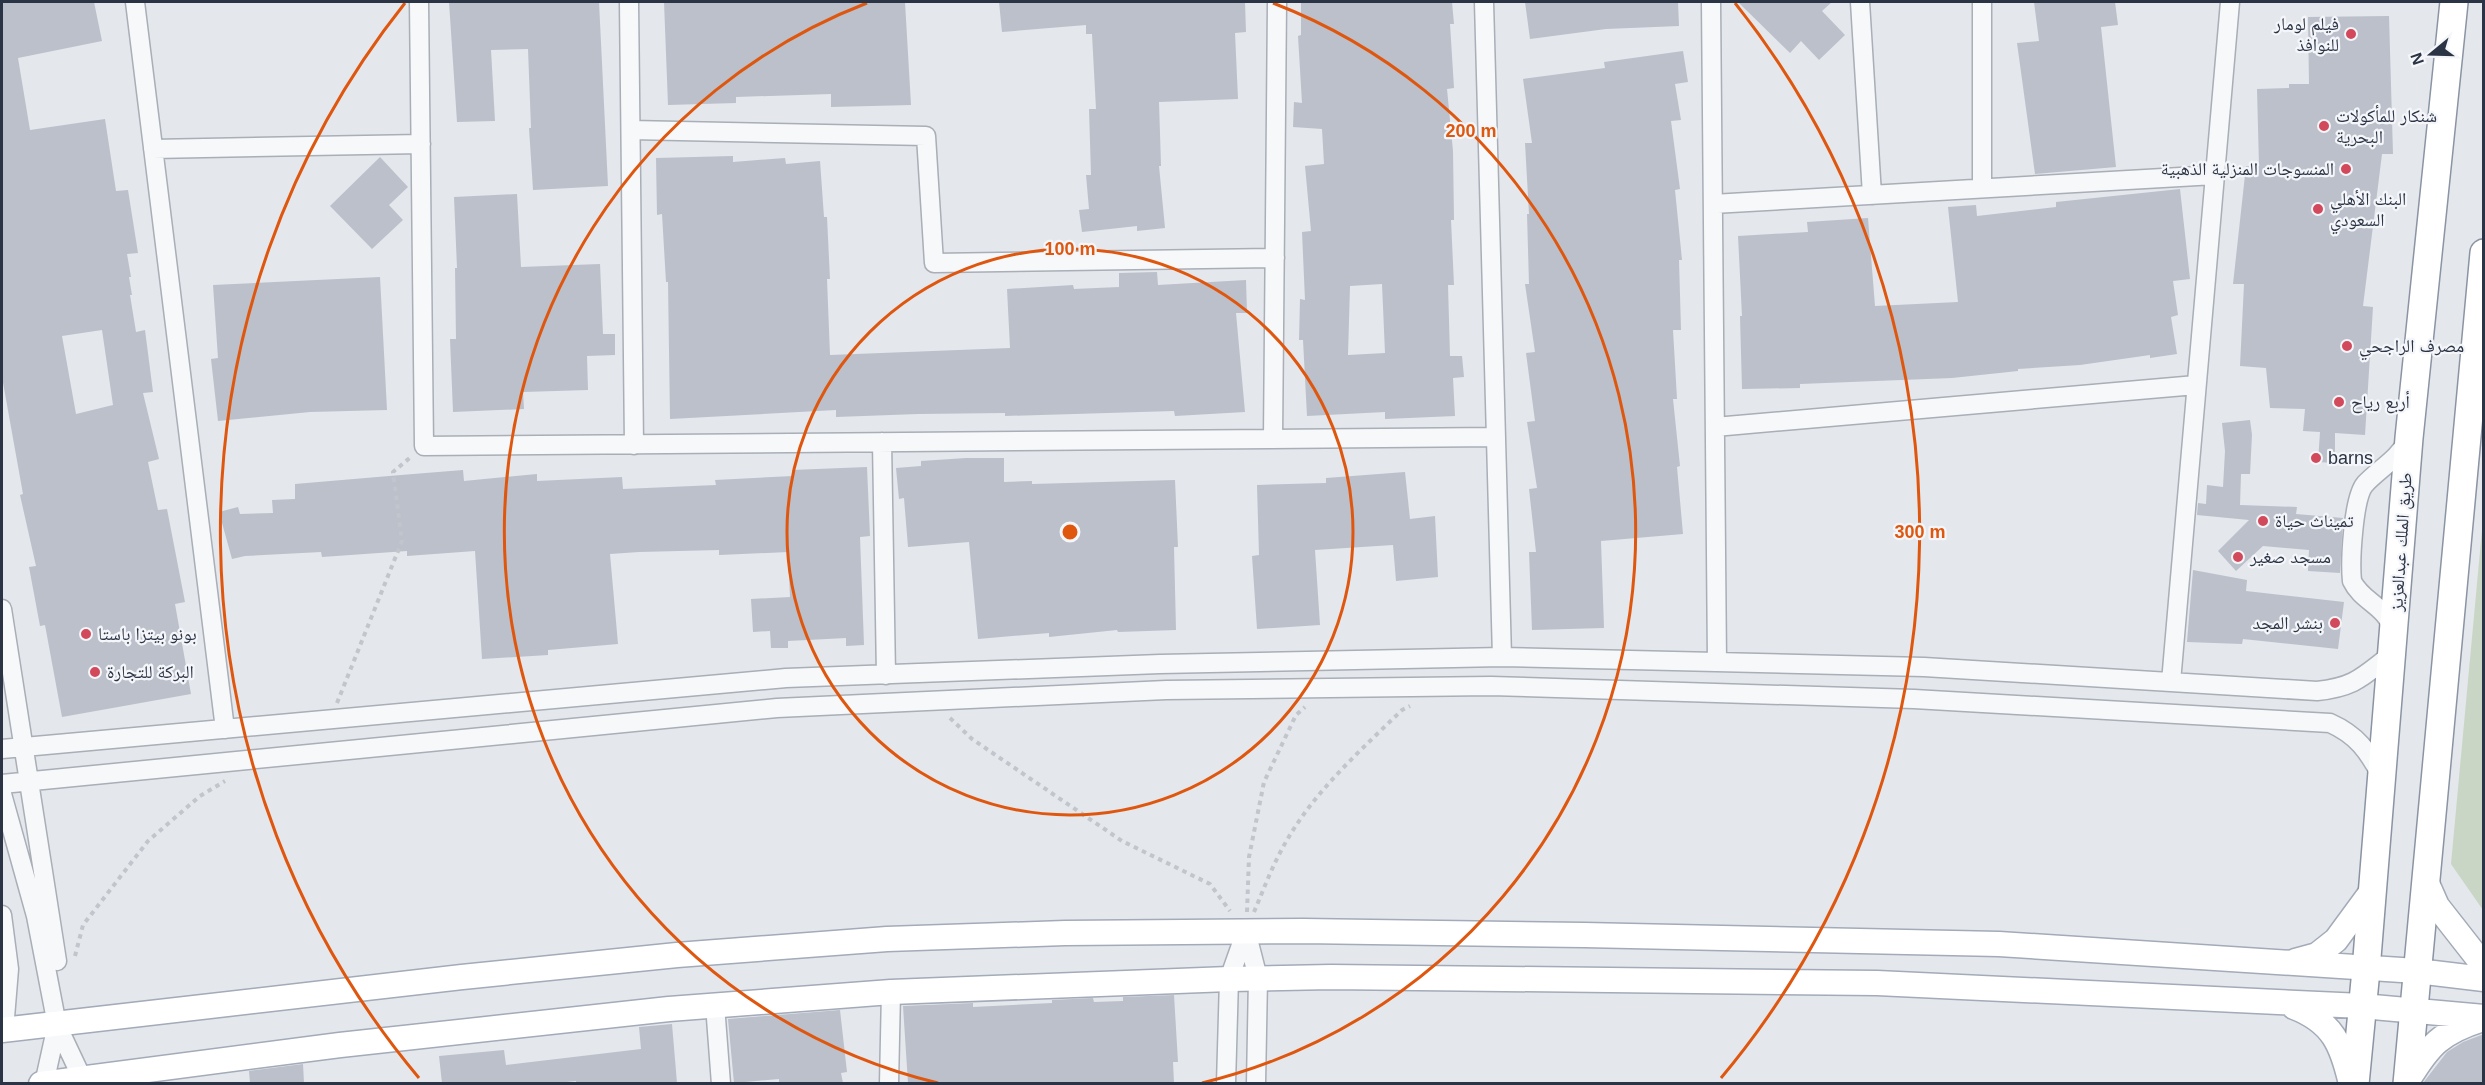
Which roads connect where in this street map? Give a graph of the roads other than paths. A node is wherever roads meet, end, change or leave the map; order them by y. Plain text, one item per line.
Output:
1 (135, 2) edge
2 (419, 2) edge
3 (629, 2) edge
4 (1277, 2) edge
5 (1484, 2) edge
6 (1712, 2) edge
7 (1860, 2) edge
8 (1982, 2) edge
9 (2230, 2) edge
10 (2454, 2) edge
11 (631, 130) junction
12 (420, 144) junction
13 (153, 149) junction
14 (2215, 175) junction
15 (1982, 189) junction
16 (1872, 195) junction
17 (1713, 204) junction
18 (2484, 253) edge
19 (1275, 258) junction
20 (2479, 344) edge
21 (2196, 385) junction
22 (1715, 427) junction
23 (1496, 437) junction
24 (2409, 438) junction
25 (1273, 439) junction
26 (882, 442) junction
27 (634, 445) junction
28 (2, 609) edge
29 (2393, 644) junction
30 (1502, 657) junction
31 (1718, 662) junction
32 (886, 675) junction
33 (2170, 682) junction
34 (225, 729) junction
35 (24, 747) junction
36 (2, 749) edge
37 (2382, 778) junction
38 (29, 782) junction
39 (2, 784) edge
40 (2, 794) edge
41 (2426, 882) junction
42 (2372, 891) junction
43 (2, 915) edge
44 (1246, 931) junction
45 (57, 961) dead end
46 (2285, 964) junction
47 (2484, 966) edge
48 (2366, 970) junction
49 (2417, 971) junction
50 (1258, 978) junction
51 (1229, 979) junction
52 (2484, 979) edge
53 (891, 992) junction
54 (2284, 1003) junction
55 (715, 1005) junction
56 (2362, 1006) junction
57 (2414, 1011) junction
58 (2484, 1018) edge
59 (57, 1025) junction
60 (2, 1030) edge
61 (82, 1081) edge
62 (43, 1083) edge
63 (721, 1083) edge
64 (889, 1083) edge
65 (1226, 1083) edge
66 (1256, 1083) edge
67 (2353, 1083) edge
68 (2407, 1083) edge

1 - 13 street
2 - 12 street
3 - 11 street
4 - 19 street
5 - 23 street
6 - 17 street
7 - 16 street
8 - 15 street
9 - 14 street
10 - 24 highway, طريق الملك عبدالعزيز
11 - 19 street
11 - 27 street
12 - 13 street
12 - 27 street
13 - 34 street
14 - 15 street
14 - 21 street
15 - 16 street
16 - 17 street
17 - 22 street
18 - 20 highway
19 - 25 street
20 - 41 highway
21 - 22 street
21 - 33 street
22 - 31 street
23 - 25 street
23 - 30 street
24 - 29 highway, طريق الملك عبدالعزيز
24 - 29 street
25 - 26 street
26 - 27 street
26 - 32 street
28 - 35 street
29 - 33 street
29 - 37 highway, طريق الملك عبدالعزيز
30 - 31 street
30 - 32 street
31 - 33 street
32 - 34 street
34 - 35 street
35 - 36 street
35 - 38 street
37 - 38 street
37 - 42 highway, طريق الملك عبدالعزيز
38 - 39 street
38 - 45 street
40 - 59 street
41 - 47 main road
41 - 49 highway
42 - 46 main road
42 - 48 highway, طريق الملك عبدالعزيز
43 - 60 street
44 - 46 main road
44 - 50 street
44 - 51 street
44 - 59 main road
46 - 48 main road
48 - 49 main road
48 - 56 highway, طريق الملك عبدالعزيز
49 - 52 main road
49 - 57 highway
50 - 51 main road
50 - 54 main road
50 - 66 street
51 - 53 main road
51 - 65 street
53 - 55 main road
53 - 64 street
54 - 56 main road
54 - 67 main road
55 - 61 main road
55 - 63 street
56 - 57 main road
56 - 67 highway, طريق الملك عبدالعزيز
57 - 58 main road
57 - 68 highway
58 - 68 main road
59 - 60 main road
59 - 61 street
59 - 62 street
61 - 62 main road

